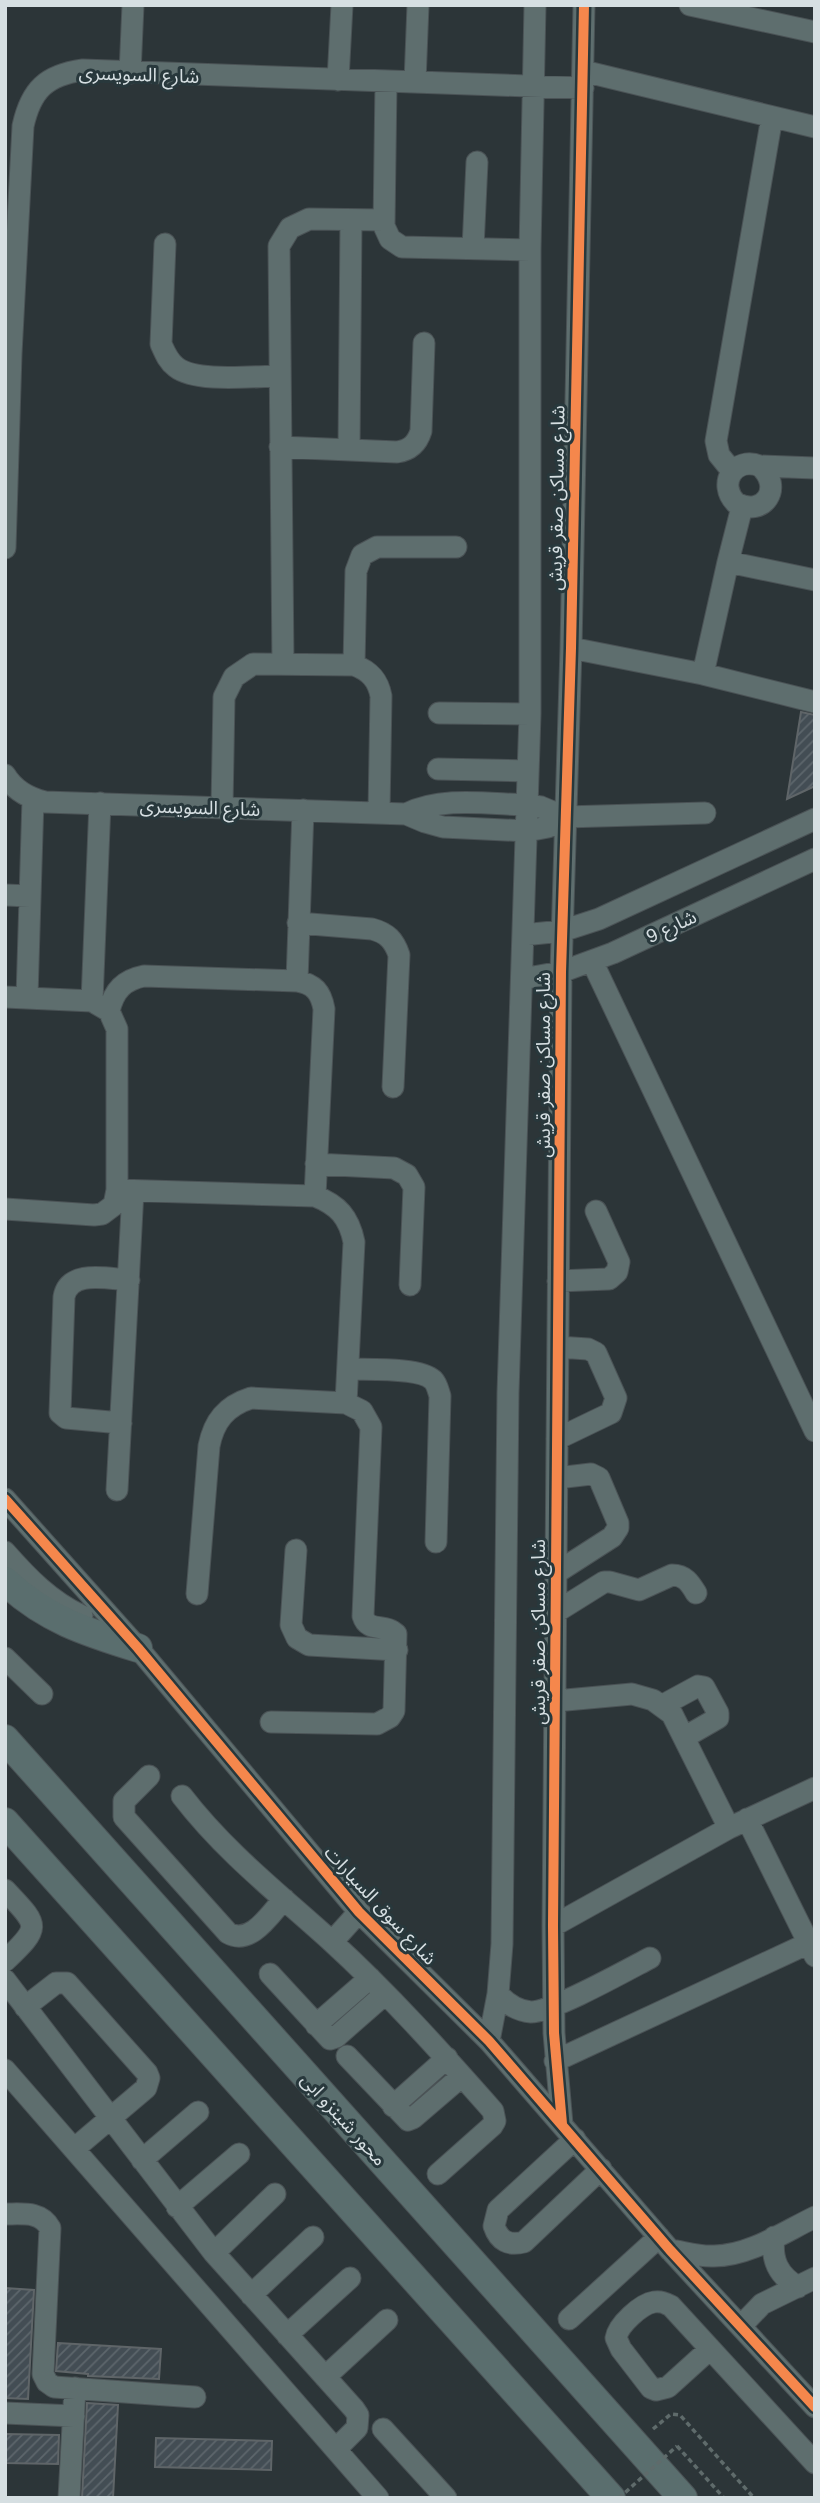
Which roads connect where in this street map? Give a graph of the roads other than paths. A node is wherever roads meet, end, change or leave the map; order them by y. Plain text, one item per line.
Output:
1 (133, 5) edge
2 (342, 5) edge
3 (418, 5) edge
4 (535, 5) edge
5 (584, 5) edge
6 (690, 5) edge
7 (815, 32) edge
8 (130, 73) junction
9 (338, 80) junction
10 (583, 80) junction
11 (386, 82) junction
12 (415, 82) junction
13 (533, 87) junction
14 (772, 117) junction
15 (815, 127) edge
16 (477, 162) dead end
17 (351, 220) junction
18 (384, 220) junction
19 (165, 244) dead end
20 (473, 248) junction
21 (530, 250) junction
22 (424, 343) dead end
23 (8, 357) edge
24 (279, 376) junction
25 (7, 436) edge
26 (280, 447) junction
27 (349, 450) junction
28 (760, 466) junction
29 (815, 468) edge
30 (732, 471) junction
31 (742, 507) junction
32 (456, 547) dead end
33 (5, 548) edge
34 (728, 562) junction
35 (815, 580) edge
36 (571, 648) junction
37 (283, 664) junction
38 (354, 665) junction
39 (703, 674) junction
40 (815, 702) edge
41 (439, 713) dead end
42 (530, 715) junction
43 (438, 769) dead end
44 (528, 771) junction
45 (5, 775) edge
46 (33, 799) junction
47 (100, 803) junction
48 (527, 805) junction
49 (222, 808) junction
50 (303, 810) junction
51 (379, 813) junction
52 (705, 813) dead end
53 (406, 814) junction
54 (565, 817) junction
55 (815, 819) edge
56 (527, 831) junction
57 (815, 859) edge
58 (5, 895) edge
59 (30, 896) junction
60 (298, 923) junction
61 (562, 931) junction
62 (523, 935) junction
63 (592, 961) junction
64 (561, 972) junction
65 (522, 979) junction
66 (297, 981) junction
67 (5, 997) edge
68 (27, 998) junction
69 (101, 1006) junction
70 (393, 1087) dead end
71 (316, 1164) junction
72 (125, 1191) junction
73 (315, 1196) junction
74 (5, 1209) edge
75 (596, 1211) dead end
76 (129, 1280) junction
77 (558, 1281) junction
78 (410, 1285) dead end
79 (558, 1348) junction
80 (348, 1369) junction
81 (346, 1403) junction
82 (121, 1423) junction
83 (815, 1431) edge
84 (557, 1439) junction
85 (557, 1478) junction
86 (117, 1490) dead end
87 (5, 1499) edge
88 (436, 1542) dead end
89 (296, 1550) dead end
90 (5, 1552) edge
91 (556, 1573) junction
92 (5, 1581) edge
93 (696, 1593) dead end
94 (197, 1594) dead end
95 (556, 1612) junction
96 (129, 1638) junction
97 (397, 1650) junction
98 (5, 1658) edge
99 (41, 1694) dead end
100 (555, 1701) junction
101 (663, 1705) junction
102 (271, 1722) dead end
103 (685, 1737) junction
104 (5, 1739) edge
105 (149, 1776) dead end
106 (815, 1788) edge
107 (182, 1796) dead end
108 (5, 1822) edge
109 (738, 1824) junction
110 (5, 1890) edge
111 (284, 1899) junction
112 (359, 1912) junction
113 (553, 1926) junction
114 (332, 1942) junction
115 (812, 1950) edge
116 (650, 1958) dead end
117 (5, 1961) edge
118 (270, 1975) dead end
119 (370, 1978) junction
120 (5, 1980) edge
121 (385, 1994) junction
122 (498, 1994) junction
123 (554, 2006) junction
124 (26, 2007) junction
125 (316, 2025) junction
126 (489, 2041) junction
127 (347, 2056) dead end
128 (447, 2058) junction
129 (555, 2061) junction
130 (5, 2070) edge
131 (462, 2076) junction
132 (393, 2106) junction
133 (198, 2112) dead end
134 (111, 2118) junction
135 (569, 2132) junction
136 (75, 2149) junction
137 (239, 2154) dead end
138 (142, 2160) junction
139 (601, 2169) junction
140 (438, 2174) dead end
141 (275, 2194) dead end
142 (177, 2207) junction
143 (5, 2214) edge
144 (815, 2217) edge
145 (313, 2237) dead end
146 (774, 2237) junction
147 (665, 2243) junction
148 (214, 2253) junction
149 (350, 2278) dead end
150 (806, 2282) edge
151 (251, 2295) junction
152 (569, 2319) dead end
153 (387, 2320) dead end
154 (747, 2333) junction
155 (287, 2335) junction
156 (717, 2356) junction
157 (787, 2376) junction
158 (325, 2377) junction
159 (75, 2388) junction
160 (195, 2397) dead end
161 (756, 2399) junction
162 (815, 2407) edge
163 (5, 2413) edge
164 (74, 2416) junction
165 (383, 2429) dead end
166 (336, 2449) junction
167 (815, 2463) edge
168 (69, 2498) edge
169 (378, 2498) edge
170 (446, 2498) edge
171 (611, 2498) edge
172 (683, 2498) edge

1 - 8 street
2 - 9 street
3 - 12 street
4 - 13 street, شارع مساكن صقر قريش
5 - 10 street, شارع مساكن صقر قريش
6 - 7 street
8 - 9 street, شارع السويسرى
8 - 23 street, شارع السويسرى
9 - 11 street, شارع السويسرى
10 - 13 street, شارع السويسرى
10 - 14 street, شارع السويسرى
10 - 36 street, شارع مساكن صقر قريش
11 - 12 street, شارع السويسرى
11 - 18 street
12 - 13 street, شارع السويسرى
13 - 21 street, شارع مساكن صقر قريش
14 - 15 street, شارع السويسرى
14 - 30 street
16 - 20 street
17 - 18 street
17 - 24 street
17 - 27 street
18 - 20 street
19 - 24 street
20 - 21 street
21 - 42 street, شارع مساكن صقر قريش
22 - 27 street
23 - 25 street, شارع السويسرى
24 - 26 street
25 - 33 street, شارع السويسرى
26 - 27 street
26 - 37 street
28 - 29 street
28 - 30 street
28 - 31 street
30 - 31 street
31 - 34 street
32 - 38 street
34 - 35 street
34 - 39 street
36 - 39 street
36 - 54 street, شارع مساكن صقر قريش
37 - 38 street
37 - 49 street
38 - 51 street
39 - 40 street
41 - 42 street
42 - 44 street, شارع مساكن صقر قريش
43 - 44 street
44 - 48 street, شارع مساكن صقر قريش
45 - 46 street
46 - 47 street, شارع السويسرى
46 - 59 street
47 - 49 street, شارع السويسرى
47 - 69 street
48 - 53 street, شارع السويسرى
48 - 54 street, شارع السويسرى
48 - 56 street, شارع مساكن صقر قريش
49 - 50 street, شارع السويسرى
50 - 51 street, شارع السويسرى
50 - 60 street
51 - 53 street, شارع السويسرى
52 - 54 street
53 - 56 street, شارع السويسرى
54 - 56 street, شارع السويسرى
54 - 61 street, شارع مساكن صقر قريش
55 - 61 street, شارع 9
56 - 62 street, شارع مساكن صقر قريش
57 - 63 street, شارع 9
58 - 59 street
59 - 68 street
60 - 66 street
60 - 70 street
61 - 62 street, شارع 9
61 - 64 street, شارع مساكن صقر قريش
62 - 65 street, شارع مساكن صقر قريش
63 - 64 street, شارع 9
63 - 83 street
64 - 65 street, شارع 9
64 - 77 street, شارع مساكن صقر قريش
65 - 122 street, شارع مساكن صقر قريش
66 - 69 street
66 - 71 street
67 - 68 street
68 - 69 street
69 - 72 street
71 - 73 street
71 - 78 street
72 - 73 street
72 - 74 street
72 - 76 street
73 - 80 street
75 - 77 street
76 - 82 street
76 - 82 street
77 - 79 street, شارع مساكن صقر قريش
79 - 84 street, شارع مساكن صقر قريش
79 - 84 street
80 - 81 street
80 - 88 street
81 - 94 street
81 - 97 street
82 - 86 street
84 - 85 street, شارع مساكن صقر قريش
85 - 91 street, شارع مساكن صقر قريش
85 - 91 street
87 - 96 street, شارع سوق السيارات
89 - 97 street
90 - 96 street
91 - 95 street, شارع مساكن صقر قريش
92 - 96 main road
93 - 95 street
95 - 100 street, شارع مساكن صقر قريش
96 - 112 street, شارع سوق السيارات
97 - 102 street
98 - 99 street
100 - 101 street
100 - 113 street, شارع مساكن صقر قريش
101 - 103 street
101 - 103 street
103 - 109 street
104 - 172 main road, محور شينزو ابى
105 - 111 street
106 - 109 street
107 - 111 street
108 - 171 main road
109 - 113 street
109 - 115 street
110 - 117 street
111 - 114 street
112 - 114 street
112 - 126 street, شارع سوق السيارات
113 - 123 street, شارع مساكن صقر قريش
114 - 119 street
115 - 129 street
116 - 123 street
118 - 125 street
119 - 121 street
119 - 125 street
120 - 124 street
121 - 125 street
121 - 128 street
122 - 123 street
122 - 126 street, شارع مساكن صقر قريش
123 - 129 street, شارع مساكن صقر قريش
124 - 134 street
124 - 134 street
126 - 135 street, شارع سوق السيارات
127 - 132 street
128 - 131 street
128 - 132 street
129 - 135 street, شارع مساكن صقر قريش
130 - 136 street
131 - 132 street
131 - 140 street
133 - 138 street
134 - 136 street
134 - 138 street
135 - 139 street, شارع سوق السيارات
135 - 139 street
136 - 166 street
137 - 142 street
138 - 142 street
139 - 147 street, شارع سوق السيارات
141 - 148 street
142 - 148 street
143 - 159 street
144 - 146 street
145 - 151 street
146 - 147 street
146 - 150 street
147 - 152 street
147 - 154 street, شارع سوق السيارات
148 - 151 street
149 - 155 street
150 - 154 street
151 - 155 street
153 - 158 street
154 - 156 street
154 - 157 street, شارع سوق السيارات
155 - 158 street
156 - 156 street
156 - 161 street
157 - 161 street
157 - 162 street, شارع سوق السيارات
158 - 166 street
159 - 160 street
159 - 164 street
161 - 167 street
163 - 164 street
164 - 168 street
165 - 170 street
166 - 169 street

